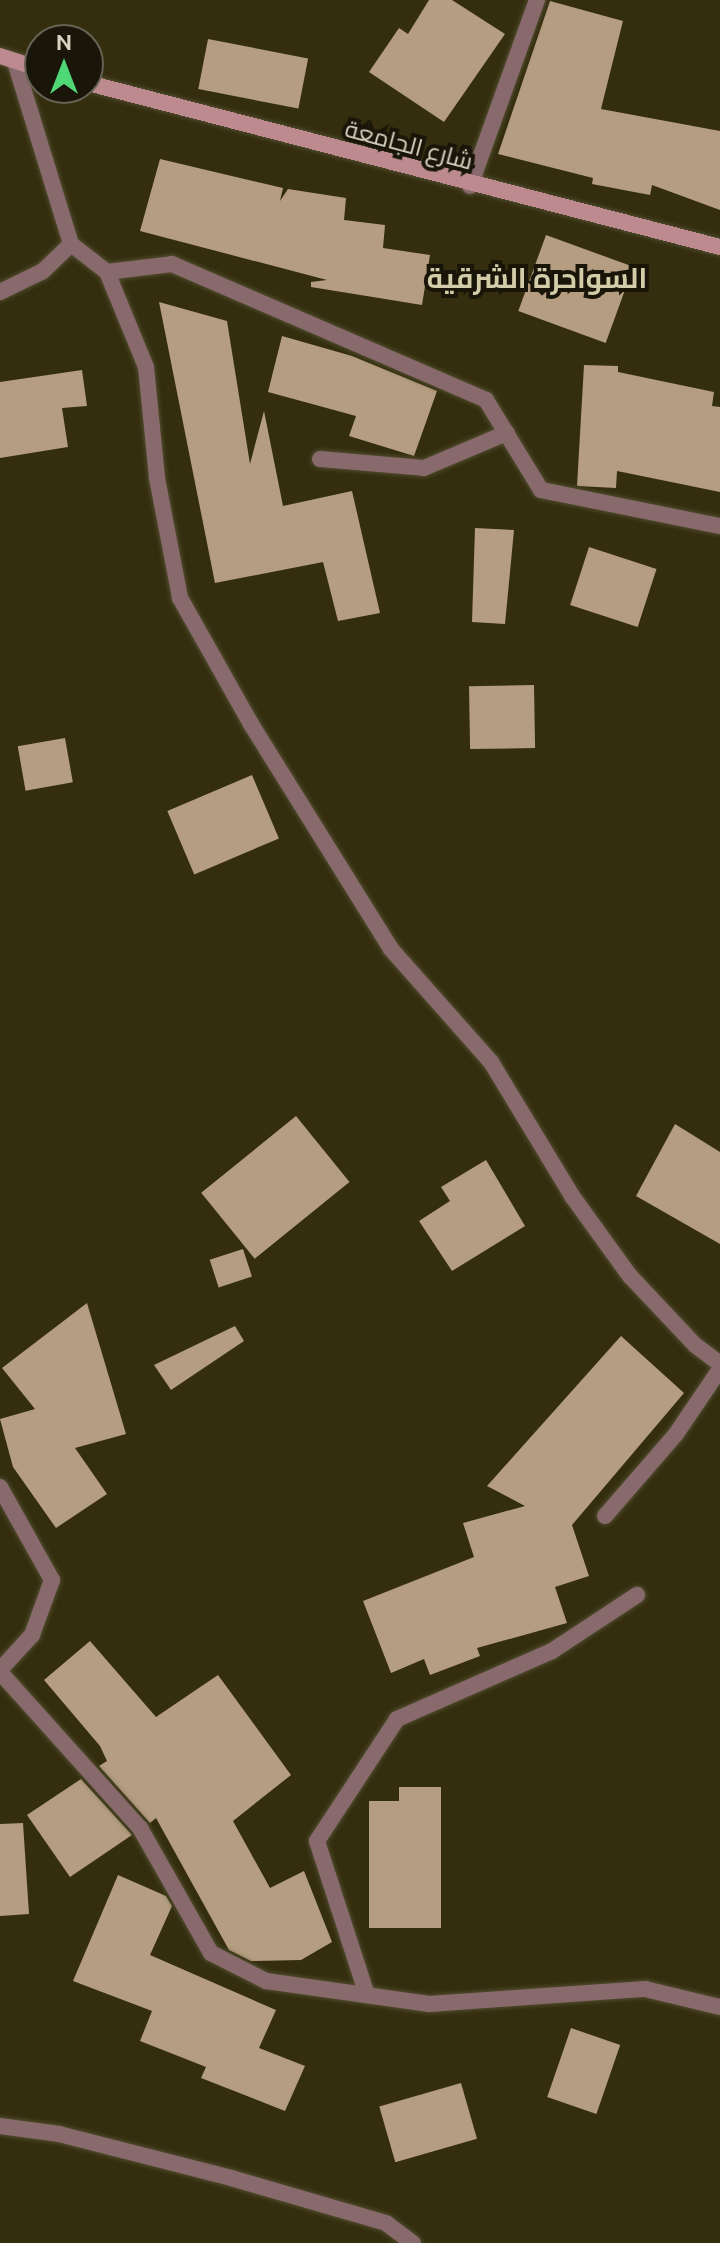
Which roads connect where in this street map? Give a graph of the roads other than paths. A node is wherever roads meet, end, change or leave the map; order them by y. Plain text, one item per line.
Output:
1 (537, 0) edge
2 (8, 59) edge
3 (104, 87) edge
4 (470, 186) junction
5 (71, 244) junction
6 (720, 247) edge
7 (107, 272) junction
8 (0, 292) edge
9 (507, 433) junction
10 (320, 459) dead end
11 (720, 526) edge
12 (720, 1366) edge
13 (0, 1487) edge
14 (605, 1516) dead end
15 (637, 1595) dead end
16 (0, 1671) edge
17 (367, 1995) junction
18 (720, 2007) edge
19 (0, 2126) edge
20 (413, 2243) edge

1 - 4 street
2 - 5 street
3 - 4 main road, شارع الجامعة
4 - 6 main road, شارع الجامعة
5 - 7 street
5 - 8 street
7 - 9 street
7 - 12 street
9 - 10 street
9 - 11 street
12 - 14 street
13 - 16 street
15 - 17 street
16 - 17 street
17 - 18 street
19 - 20 street

